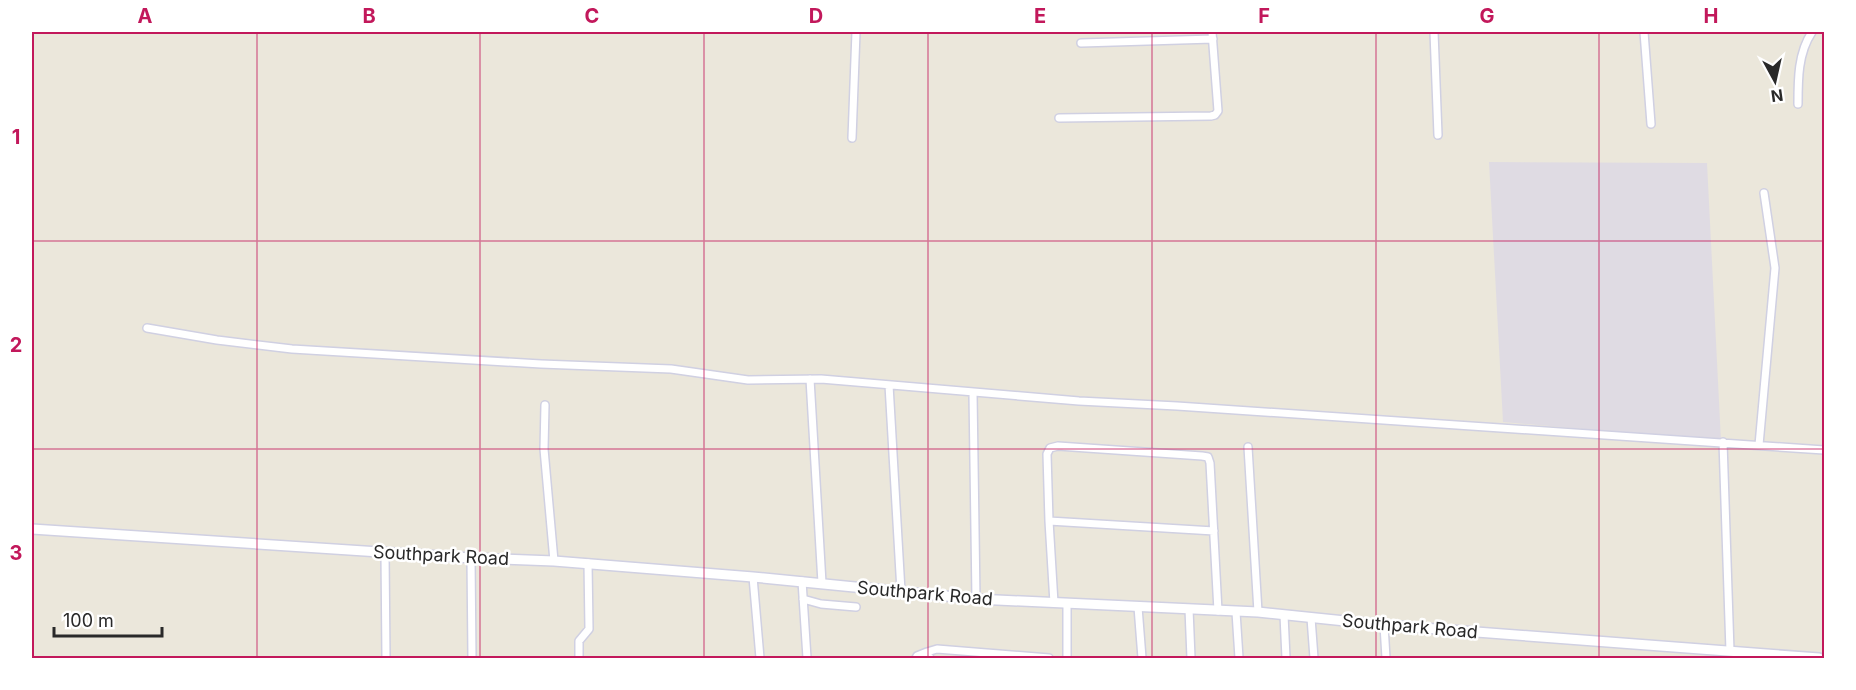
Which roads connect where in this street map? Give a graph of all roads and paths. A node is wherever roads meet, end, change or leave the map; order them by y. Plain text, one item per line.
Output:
1 (856, 32) edge
2 (1434, 32) edge
3 (1644, 32) edge
4 (1812, 32) edge
5 (1213, 35) edge
6 (1081, 43) dead end
7 (1798, 104) dead end
8 (1059, 118) dead end
9 (1651, 124) dead end
10 (1438, 135) dead end
11 (852, 138) dead end
12 (1764, 193) dead end
13 (147, 328) dead end
14 (810, 379) junction
15 (890, 385) junction
16 (974, 393) junction
17 (545, 405) dead end
18 (1723, 442) junction
19 (1759, 445) junction
20 (1248, 447) dead end
21 (1824, 450) edge
22 (1049, 521) junction
23 (32, 529) edge
24 (1214, 531) junction
25 (385, 553) junction
26 (471, 558) junction
27 (554, 561) junction
28 (588, 563) junction
29 (753, 577) junction
30 (802, 581) junction
31 (822, 583) junction
32 (901, 591) junction
33 (803, 599) junction
34 (976, 599) junction
35 (1054, 603) junction
36 (1067, 604) junction
37 (856, 607) dead end
38 (1138, 607) junction
39 (1189, 609) junction
40 (1218, 611) junction
41 (1236, 612) junction
42 (1258, 612) junction
43 (1284, 615) junction
44 (1311, 618) junction
45 (1384, 625) junction
46 (1730, 651) junction
47 (928, 655) edge
48 (386, 658) edge
49 (472, 658) edge
50 (579, 658) edge
51 (760, 658) edge
52 (807, 658) edge
53 (916, 658) edge
54 (1050, 658) edge
55 (1065, 658) edge
56 (1142, 658) edge
57 (1191, 658) edge
58 (1239, 658) edge
59 (1286, 658) edge
60 (1314, 658) edge
61 (1386, 658) edge
62 (1819, 658) edge

1 - 11 street
2 - 10 street
3 - 9 street
4 - 7 street
5 - 6 street
5 - 8 street
12 - 19 street
13 - 14 street
14 - 15 street
14 - 31 street
15 - 16 street
15 - 32 street
16 - 18 street
16 - 34 street
17 - 27 street
18 - 19 street
18 - 46 street
19 - 21 street
20 - 42 street
22 - 24 street
22 - 24 street
22 - 35 street
23 - 25 street, Southpark Road
24 - 40 street
25 - 26 street, Southpark Road
25 - 48 street
26 - 27 street, Southpark Road
26 - 49 street
27 - 28 street, Southpark Road
28 - 29 street, Southpark Road
28 - 50 street
29 - 30 street, Southpark Road
29 - 51 street
30 - 31 street, Southpark Road
30 - 33 street
31 - 32 street, Southpark Road
32 - 34 street, Southpark Road
33 - 37 street
33 - 52 street
34 - 35 street, Southpark Road
35 - 36 street, Southpark Road
36 - 38 street, Southpark Road
36 - 55 street
38 - 39 street, Southpark Road
38 - 56 street
39 - 40 street, Southpark Road
39 - 57 street
40 - 41 street, Southpark Road
41 - 42 street, Southpark Road
41 - 58 street
42 - 43 street, Southpark Road
43 - 44 street, Southpark Road
43 - 59 street
44 - 45 street, Southpark Road
44 - 60 street
45 - 46 street, Southpark Road
45 - 61 street
46 - 62 street, Southpark Road
47 - 53 street
47 - 54 street
54 - 55 street

